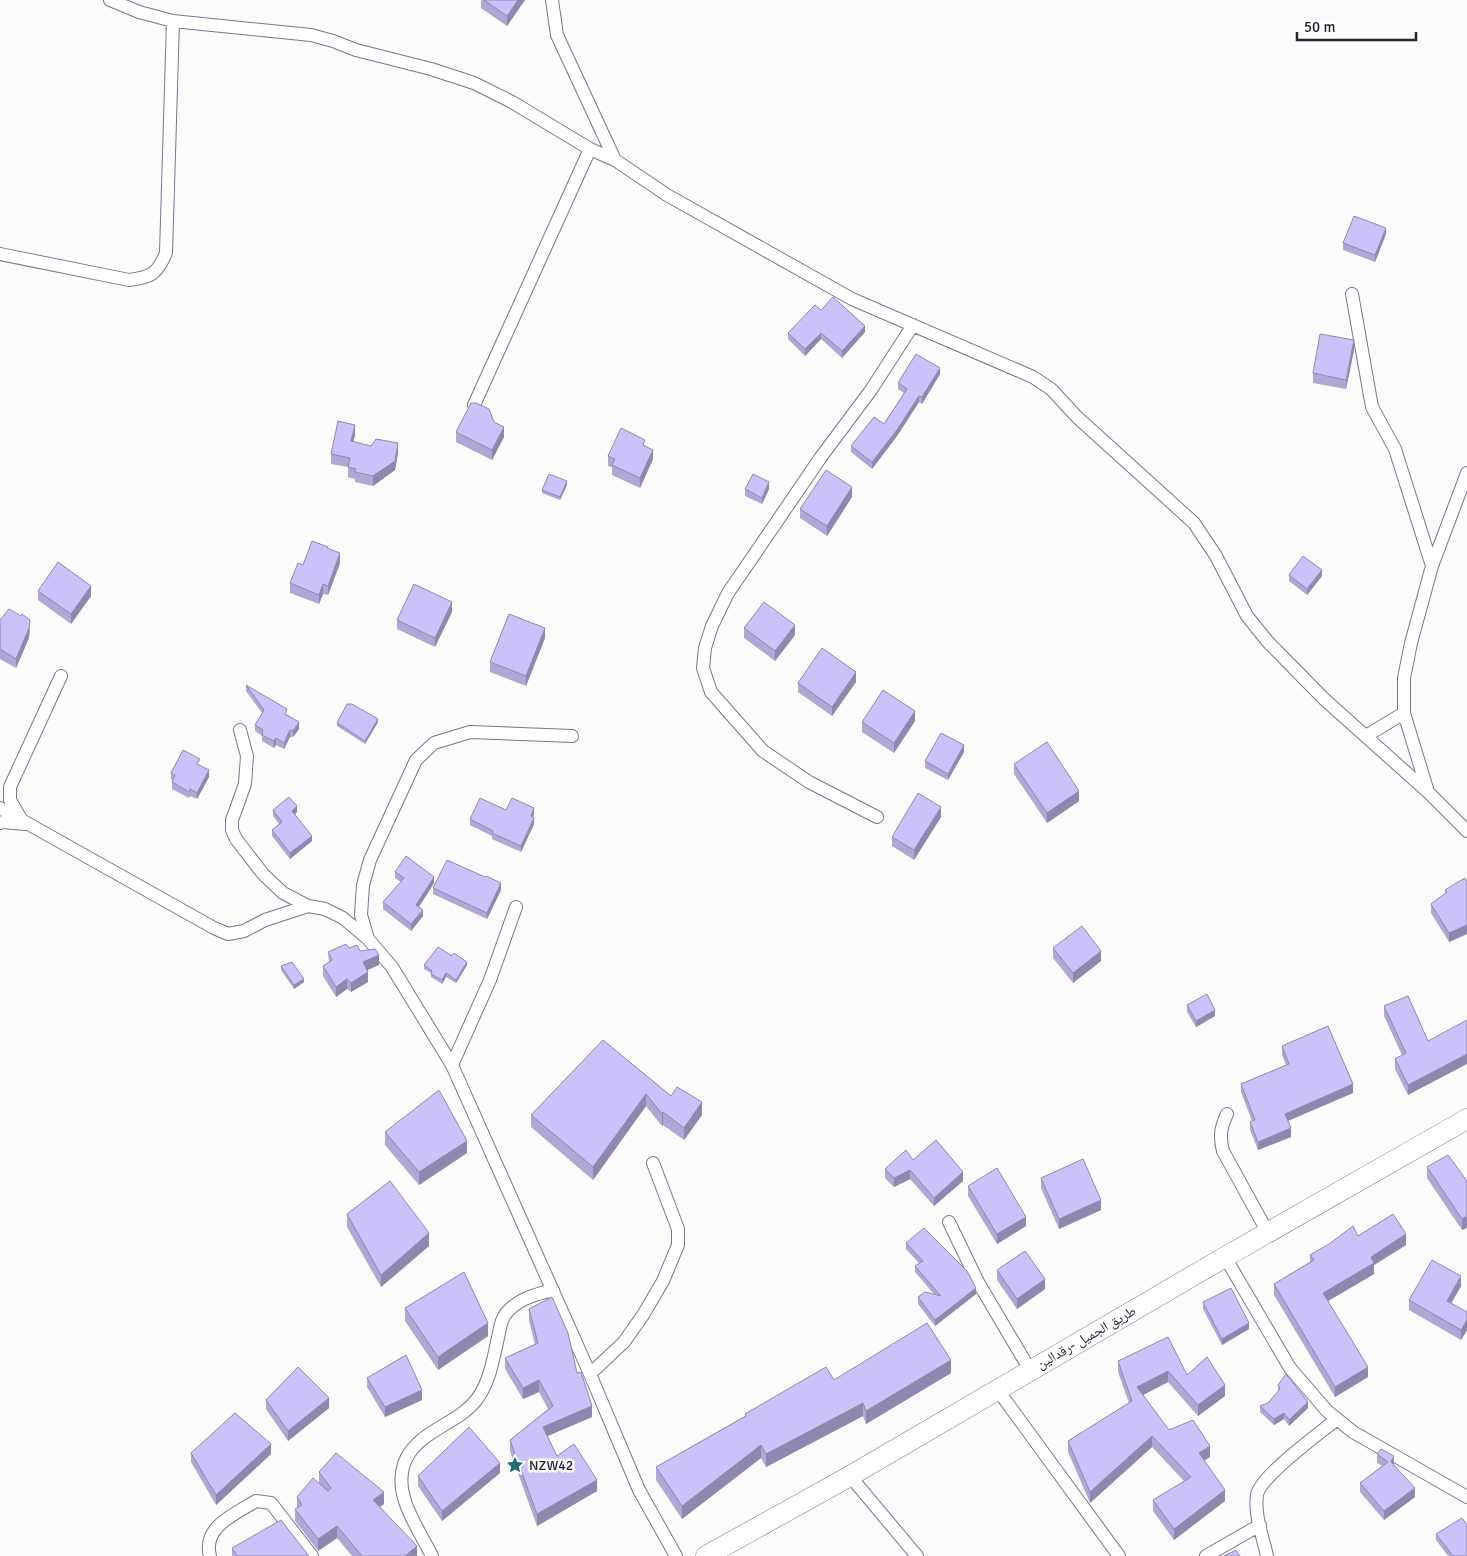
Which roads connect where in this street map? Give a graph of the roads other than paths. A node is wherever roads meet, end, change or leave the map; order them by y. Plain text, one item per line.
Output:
1 (110, 0) edge
2 (552, 0) edge
3 (173, 21) junction
4 (590, 149) junction
5 (615, 160) junction
6 (0, 254) edge
7 (1352, 294) dead end
8 (913, 325) junction
9 (474, 405) edge
10 (1467, 473) edge
11 (1432, 566) junction
12 (61, 676) dead end
13 (1404, 713) junction
14 (240, 730) dead end
15 (572, 736) dead end
16 (1366, 736) junction
17 (1428, 792) junction
18 (0, 808) edge
19 (877, 817) dead end
20 (21, 819) junction
21 (0, 823) edge
22 (33, 825) junction
23 (1467, 832) edge
24 (308, 906) junction
25 (516, 907) dead end
26 (368, 939) junction
27 (452, 1065) junction
28 (1227, 1114) dead end
29 (1467, 1119) edge
30 (653, 1163) dead end
31 (949, 1222) dead end
32 (1268, 1233) junction
33 (1225, 1257) junction
34 (553, 1290) junction
35 (1030, 1370) junction
36 (590, 1374) junction
37 (997, 1389) junction
38 (1337, 1419) junction
39 (850, 1476) junction
40 (1467, 1497) edge
41 (1260, 1525) junction
42 (210, 1556) edge
43 (312, 1556) edge
44 (432, 1556) edge
45 (676, 1556) edge
46 (706, 1556) edge
47 (917, 1556) edge
48 (1119, 1556) edge
49 (1206, 1556) edge
50 (1267, 1556) edge

1 - 3 street
2 - 5 street
3 - 4 street
3 - 6 street
4 - 5 street
4 - 9 street
5 - 8 street
7 - 11 street
8 - 16 street
8 - 19 street
10 - 11 street
11 - 13 street
12 - 20 street
13 - 16 street
13 - 17 street
14 - 24 street
15 - 26 street
16 - 17 street
17 - 23 street
18 - 20 street
20 - 22 street
21 - 22 street
22 - 24 street
24 - 26 street
25 - 27 street
26 - 27 street
27 - 34 street
28 - 32 street
29 - 32 main road, طريق الجميل -رقدالين
30 - 36 street
31 - 35 street
32 - 33 main road, طريق الجميل -رقدالين
33 - 35 main road, طريق الجميل -رقدالين
33 - 38 street
34 - 36 street
34 - 44 street
35 - 37 main road, طريق الجميل -رقدالين
36 - 45 street
37 - 39 main road, طريق الجميل -رقدالين
37 - 48 street
38 - 40 street
38 - 41 street
39 - 46 main road, طريق الجميل -رقدالين
39 - 47 street
41 - 49 street
41 - 50 street
42 - 43 street

